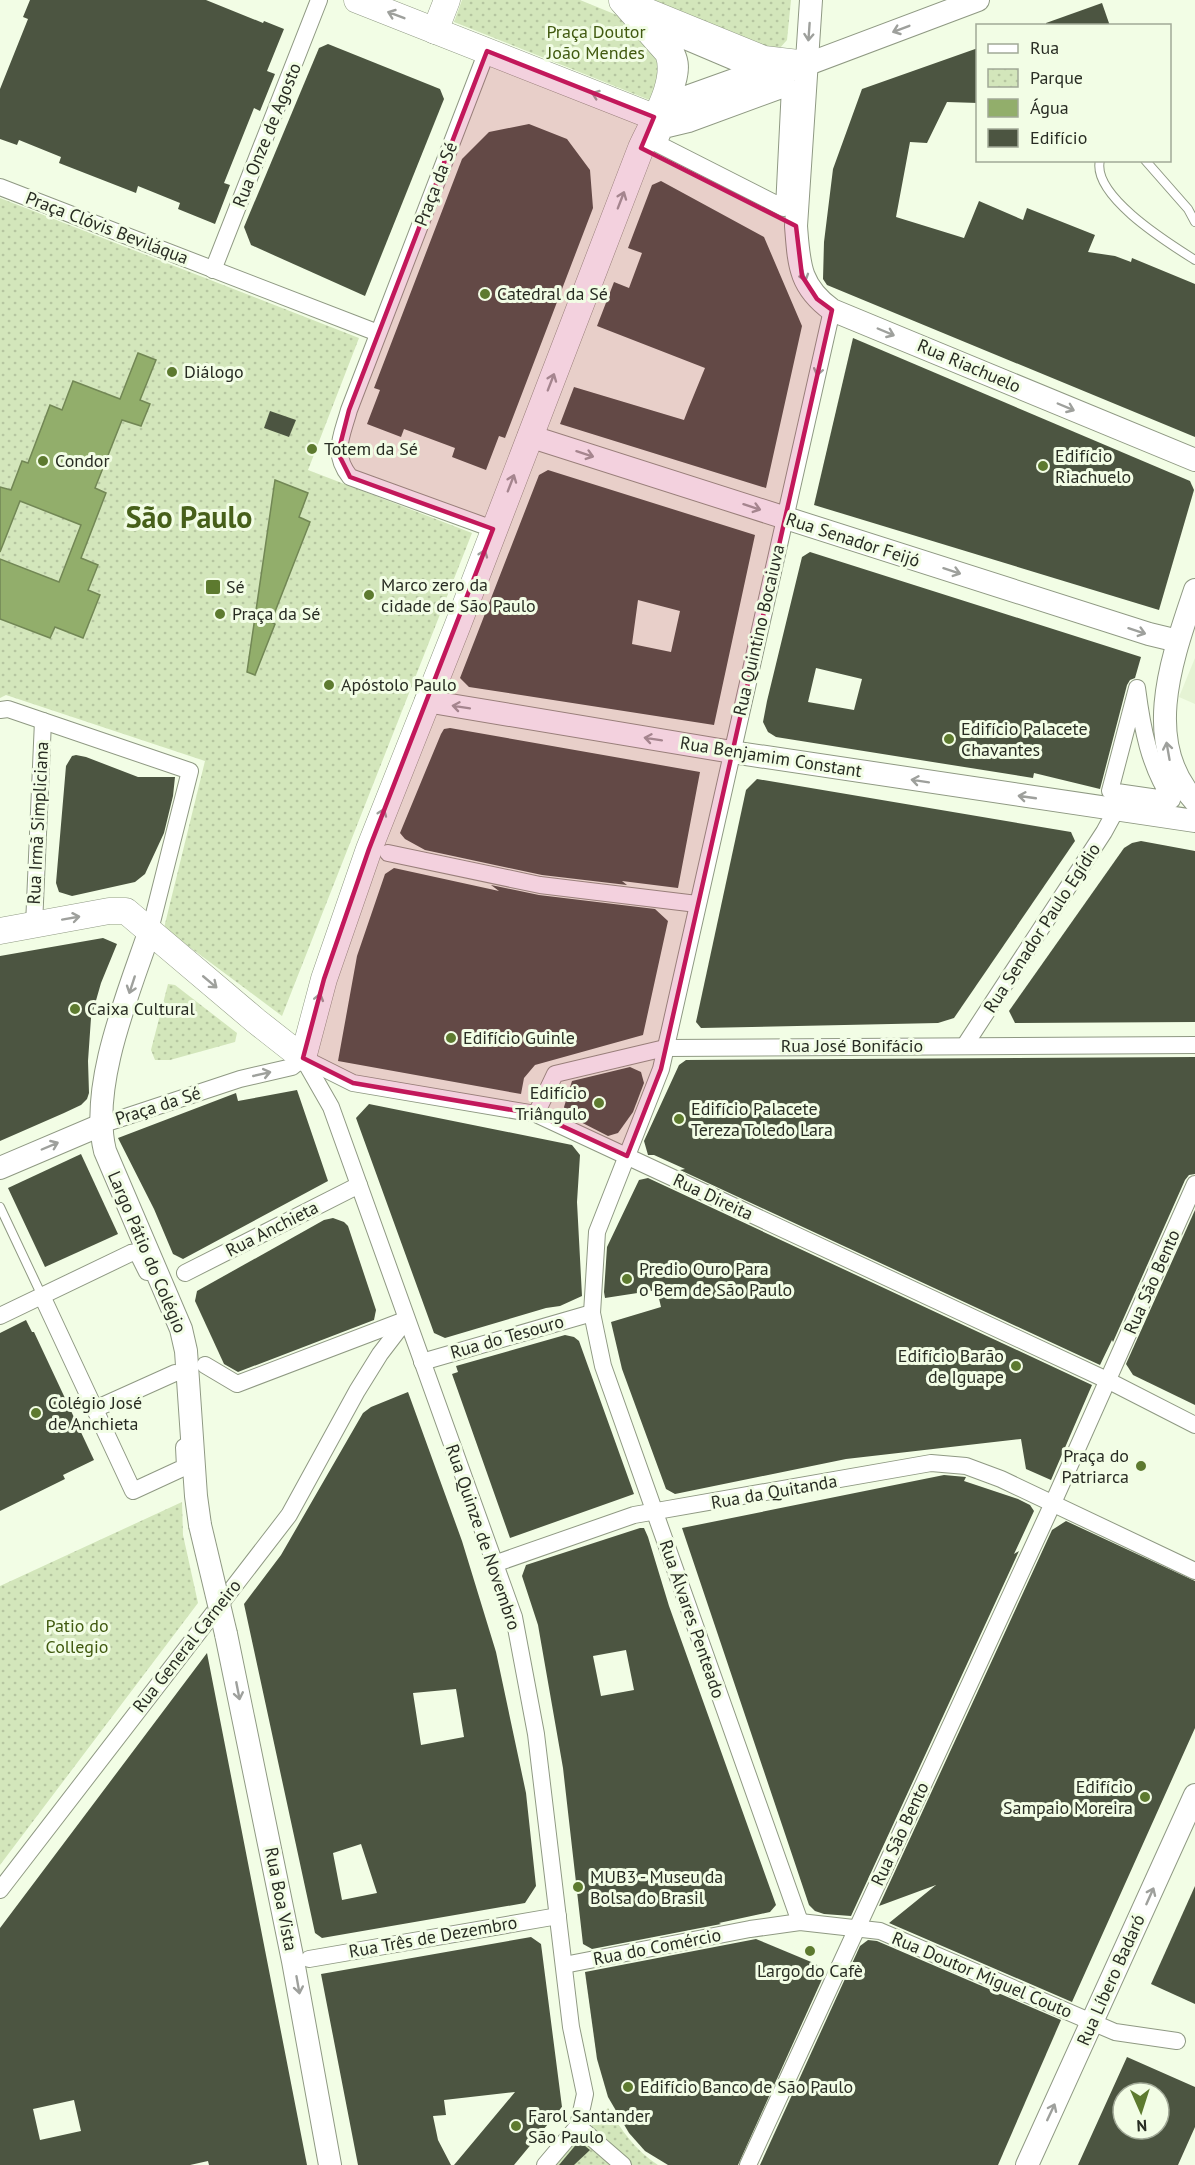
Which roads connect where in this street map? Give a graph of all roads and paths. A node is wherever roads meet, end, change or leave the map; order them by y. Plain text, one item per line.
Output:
1 (319, 0) edge
2 (357, 0) edge
3 (447, 0) edge
4 (811, 0) edge
5 (978, 0) edge
6 (621, 1) edge
7 (956, 4) edge
8 (435, 31) junction
9 (487, 51) junction
10 (807, 64) junction
11 (753, 70) joint
12 (790, 87) joint
13 (654, 117) junction
14 (641, 148) junction
15 (1100, 162) edge
16 (1147, 162) edge
17 (0, 187) edge
18 (1195, 222) edge
19 (796, 226) junction
20 (1195, 260) edge
21 (213, 270) junction
22 (832, 310) junction
23 (378, 333) junction
24 (529, 436) junction
25 (1195, 460) edge
26 (784, 518) junction
27 (493, 529) junction
28 (1195, 590) edge
29 (1178, 642) junction
30 (426, 702) junction
31 (0, 710) edge
32 (43, 721) junction
33 (732, 752) junction
34 (1172, 800) joint
35 (1195, 801) edge
36 (1116, 810) junction
37 (1195, 821) edge
38 (388, 853) dead end
39 (697, 904) junction
40 (34, 925) junction
41 (150, 930) junction
42 (0, 931) edge
43 (1195, 1044) edge
44 (965, 1045) junction
45 (664, 1048) junction
46 (303, 1058) junction
47 (536, 1113) junction
48 (101, 1125) junction
49 (627, 1156) junction
50 (0, 1168) edge
51 (1195, 1184) edge
52 (359, 1185) junction
53 (0, 1207) edge
54 (185, 1273) dead end
55 (42, 1296) junction
56 (592, 1313) junction
57 (0, 1316) edge
58 (406, 1320) junction
59 (422, 1362) junction
60 (205, 1365) dead end
61 (175, 1373) dead end
62 (1109, 1381) junction
63 (95, 1409) junction
64 (1195, 1425) edge
65 (1053, 1503) junction
66 (654, 1512) junction
67 (494, 1564) junction
68 (1195, 1571) edge
69 (226, 1634) joint
70 (1195, 1796) edge
71 (0, 1890) edge
72 (558, 1916) junction
73 (800, 1922) junction
74 (856, 1929) junction
75 (309, 1959) dead end
76 (564, 1965) junction
77 (1091, 2023) junction
78 (1177, 2041) dead end
79 (578, 2126) junction
80 (330, 2165) edge
81 (545, 2165) edge
82 (623, 2165) edge
83 (748, 2165) edge
84 (1027, 2165) edge

1 - 21 street, Rua Onze de Agosto
8 -> 2 main road
3 - 8 main road
4 -> 10 main road
5 - 7 main road
6 - 10 main road
6 - 13 main road
7 -> 10 main road
8 - 9 main road
13 -> 9 main road
9 - 23 street, Praça da Sé
10 - 13 main road
10 - 19 main road
11 - 11 street
12 - 12 street
13 - 14 main road
14 - 19 street
24 -> 14 main road
15 - 20 lane
16 - 18 lane
17 - 21 street, Praça Clóvis Beviláqua
19 -> 22 main road, Rua Riachuelo
21 - 23 street, Praça Clóvis Beviláqua
22 -> 25 main road, Rua Riachuelo
22 -> 26 street, Rua Quintino Bocaiuva
23 - 27 street, Praça da Sé
24 -> 26 main road, Rua Senador Feijó
27 -> 24 main road
26 -> 29 main road, Rua Senador Feijó
26 - 33 street, Rua Quintino Bocaiuva
30 -> 27 main road
28 - 29 main road
35 -> 29 main road
33 -> 30 main road, Rua Benjamim Constant
46 -> 30 main road
31 - 32 street
32 - 40 street, Rua Irmã Simpliciana
32 - 41 street, Praça da Sé
36 -> 33 main road, Rua Benjamim Constant
33 - 39 street, Rua Quintino Bocaiuva
34 - 34 street
36 - 37 main road, Rua Benjamim Constant
36 - 44 street, Rua Senador Paulo Egídio
38 - 39 street
39 - 45 street, Rua Quintino Bocaiuva
40 -> 41 main road
40 - 42 main road
41 -> 46 main road
41 -> 48 main road, Praça da Sé
43 - 44 street, Rua José Bonifácio
44 - 45 street, Rua José Bonifácio
45 - 47 street, Rua José Bonifácio
45 - 49 street, Rua Quintino Bocaiuva
46 - 47 street, Rua Direita
48 -> 46 street, Praça da Sé
46 - 52 street, Rua Quinze de Novembro
47 - 49 street, Rua Direita
50 -> 48 main road
48 - 69 main road, Largo Pátio do Colégio, bridge
49 - 56 street, Rua Quintino Bocaiuva
49 - 62 street, Rua Direita
51 - 62 street, Rua São Bento
52 - 54 street, Rua Anchieta
52 - 58 street, Rua Quinze de Novembro
53 - 55 lane
55 - 57 street, Largo Pátio do Colégio
55 - 63 street
55 - 63 street, Largo Pátio do Colégio
56 - 59 street, Rua do Tesouro
56 - 66 street, Rua Álvares Penteado
58 - 59 street, Rua Quinze de Novembro
58 - 60 street
58 - 71 street, Rua General Carneiro
59 - 67 street, Rua Quinze de Novembro
61 - 63 street
62 - 64 street
62 - 65 street
65 - 66 street, Rua da Quitanda
65 - 68 street
65 - 74 street, Rua São Bento
66 - 67 street, Rua da Quitanda
66 - 73 street, Rua Álvares Penteado
67 - 72 street, Rua Quinze de Novembro
69 -> 80 main road, Rua Boa Vista
77 -> 70 main road, Rua Líbero Badaró
72 - 75 street, Rua Três de Dezembro
72 - 76 street, Rua Quinze de Novembro
73 - 74 street, Rua Doutor Miguel Couto
73 - 76 street, Rua do Comércio
74 - 77 street, Rua Doutor Miguel Couto
74 - 83 street, Rua São Bento
76 - 79 street, Rua Quinze de Novembro
77 - 78 street, Rua Doutor Miguel Couto
84 -> 77 main road, Rua Líbero Badaró
79 - 81 street
79 - 82 street

